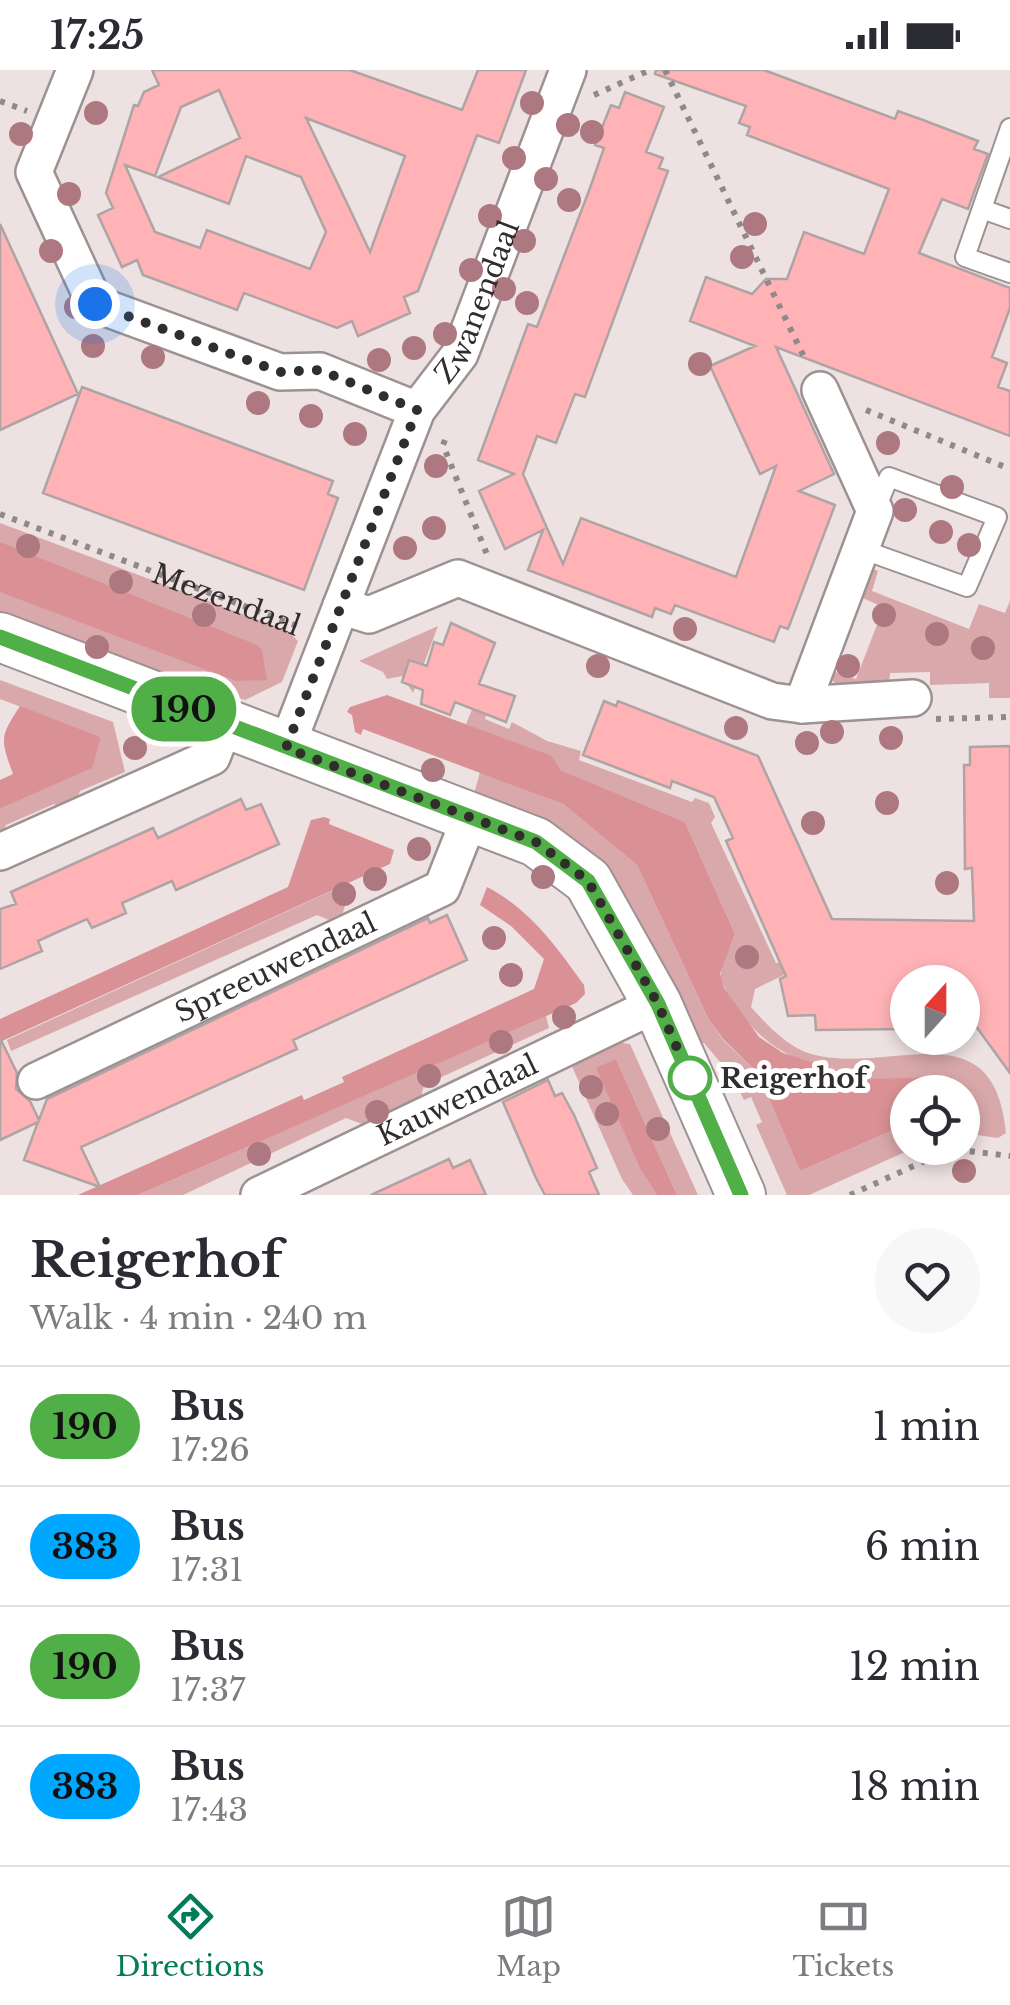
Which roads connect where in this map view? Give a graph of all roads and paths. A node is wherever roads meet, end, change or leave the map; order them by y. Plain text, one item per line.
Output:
1 (75, 70) edge
2 (650, 70) edge
3 (665, 70) edge
4 (578, 84) edge
5 (1010, 128) edge
6 (982, 209) junction
7 (1010, 218) edge
8 (1010, 273) edge
9 (820, 390) junction
10 (417, 410) junction
11 (451, 427) dead end
12 (1010, 469) edge
13 (875, 511) junction
14 (0, 514) edge
15 (861, 549) junction
16 (476, 586) junction
17 (334, 622) junction
18 (0, 637) edge
19 (913, 698) dead end
20 (802, 705) junction
21 (1010, 717) edge
22 (949, 718) dead end
23 (225, 724) junction
24 (286, 748) junction
25 (470, 815) junction
26 (0, 852) edge
27 (658, 1004) junction
28 (36, 1081) dead end
29 (1010, 1156) edge
30 (259, 1195) edge
31 (740, 1195) edge
32 (850, 1195) edge

1 - 10 street
2 - 4 path
3 - 9 path
4 - 10 street, Zwanendaal
5 - 6 lane
6 - 7 lane
6 - 8 lane
9 - 12 path
9 - 13 street
10 - 17 street, Zwanendaal
11 - 16 path
13 - 15 street
13 - 15 lane
14 - 17 path, Mezendaal
15 - 20 street
16 - 17 street, Mezendaal
16 - 20 street, Mezendaal
17 - 24 street, Zwanendaal
18 - 23 street
19 - 20 street, Mezendaal
21 - 22 path
23 - 24 street
23 - 26 street
24 - 25 street
25 - 27 street
25 - 28 street, Spreeuwendaal
27 - 30 street, Kauwendaal
27 - 31 street
29 - 32 path

